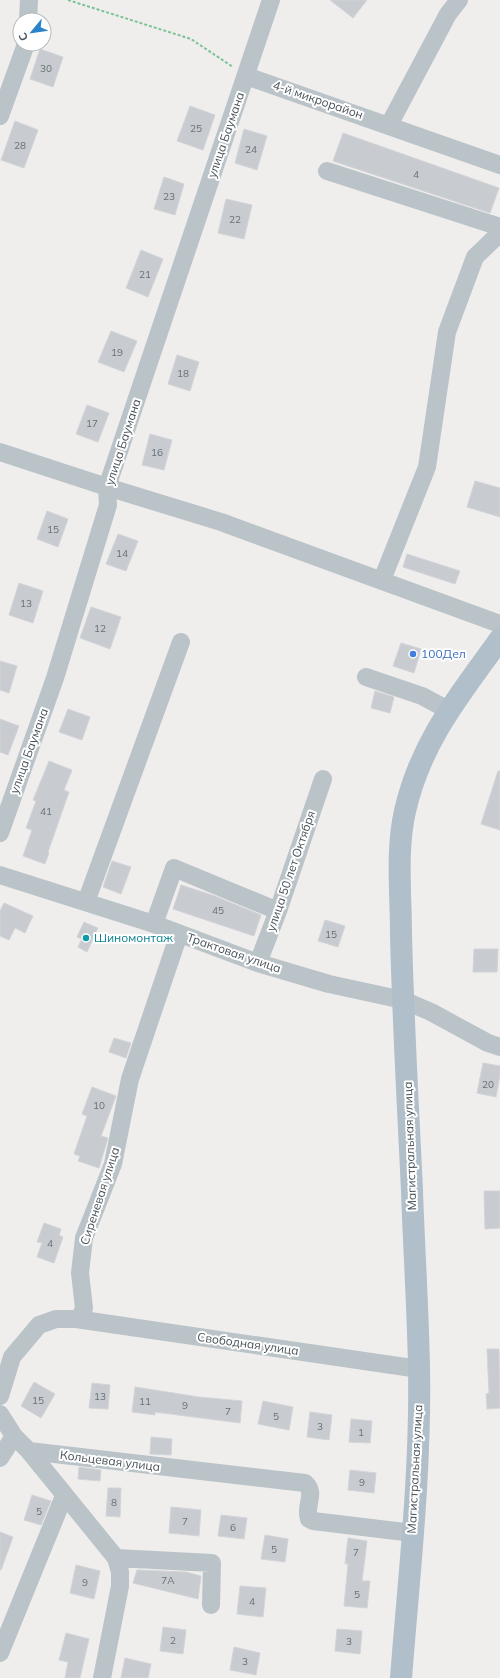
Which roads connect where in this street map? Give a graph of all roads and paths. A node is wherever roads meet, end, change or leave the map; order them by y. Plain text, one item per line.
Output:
1 (30, 0) edge
2 (68, 0) edge
3 (271, 0) edge
4 (459, 0) edge
5 (29, 12) edge
6 (23, 52) edge
7 (246, 76) junction
8 (0, 116) edge
9 (389, 125) junction
10 (500, 165) edge
11 (327, 171) dead end
12 (500, 227) edge
13 (500, 233) edge
14 (0, 452) edge
15 (107, 487) junction
16 (382, 580) junction
17 (500, 624) edge
18 (500, 639) edge
19 (181, 642) dead end
20 (366, 677) dead end
21 (448, 710) junction
22 (324, 779) dead end
23 (0, 833) edge
24 (0, 875) edge
25 (86, 902) junction
26 (278, 911) junction
27 (154, 924) junction
28 (179, 934) junction
29 (258, 963) junction
30 (403, 1000) junction
31 (500, 1047) edge
32 (76, 1319) junction
33 (419, 1369) junction
34 (0, 1396) edge
35 (0, 1414) edge
36 (14, 1436) junction
37 (30, 1451) junction
38 (0, 1458) edge
39 (64, 1496) junction
40 (413, 1533) junction
41 (116, 1558) junction
42 (211, 1605) dead end
43 (0, 1653) edge
44 (102, 1678) edge
45 (401, 1678) edge

1 - 5 street
2 - 7 path
3 - 7 street, улица Баумана
4 - 9 street
6 - 8 street
7 - 9 street, 4-й микрорайон
7 - 15 street, улица Баумана
9 - 10 street, 4-й микрорайон
11 - 12 street
13 - 16 street
14 - 15 street
15 - 16 street
15 - 23 street, улица Баумана
16 - 17 street
18 - 21 main road, Магистральная улица
19 - 25 street
20 - 21 street
21 - 30 main road, Магистральная улица
22 - 26 street, улица 50 лет Октября
24 - 25 street, Трактовая улица
25 - 27 street, Трактовая улица
26 - 27 street
26 - 29 street, улица 50 лет Октября
27 - 28 street, Трактовая улица
28 - 29 street, Трактовая улица
28 - 32 street, Сиреневая улица
29 - 30 street, Трактовая улица
30 - 31 street, Трактовая улица
30 - 33 main road, Магистральная улица
32 - 33 street, Свободная улица
32 - 34 street
33 - 40 main road, Магистральная улица
35 - 36 street
36 - 37 street
36 - 38 street
37 - 39 street, Кольцевая улица
37 - 40 street, Кольцевая улица
39 - 41 street, Кольцевая улица
39 - 43 street
40 - 45 main road, Магистральная улица
41 - 42 street
41 - 44 street, Кольцевая улица

